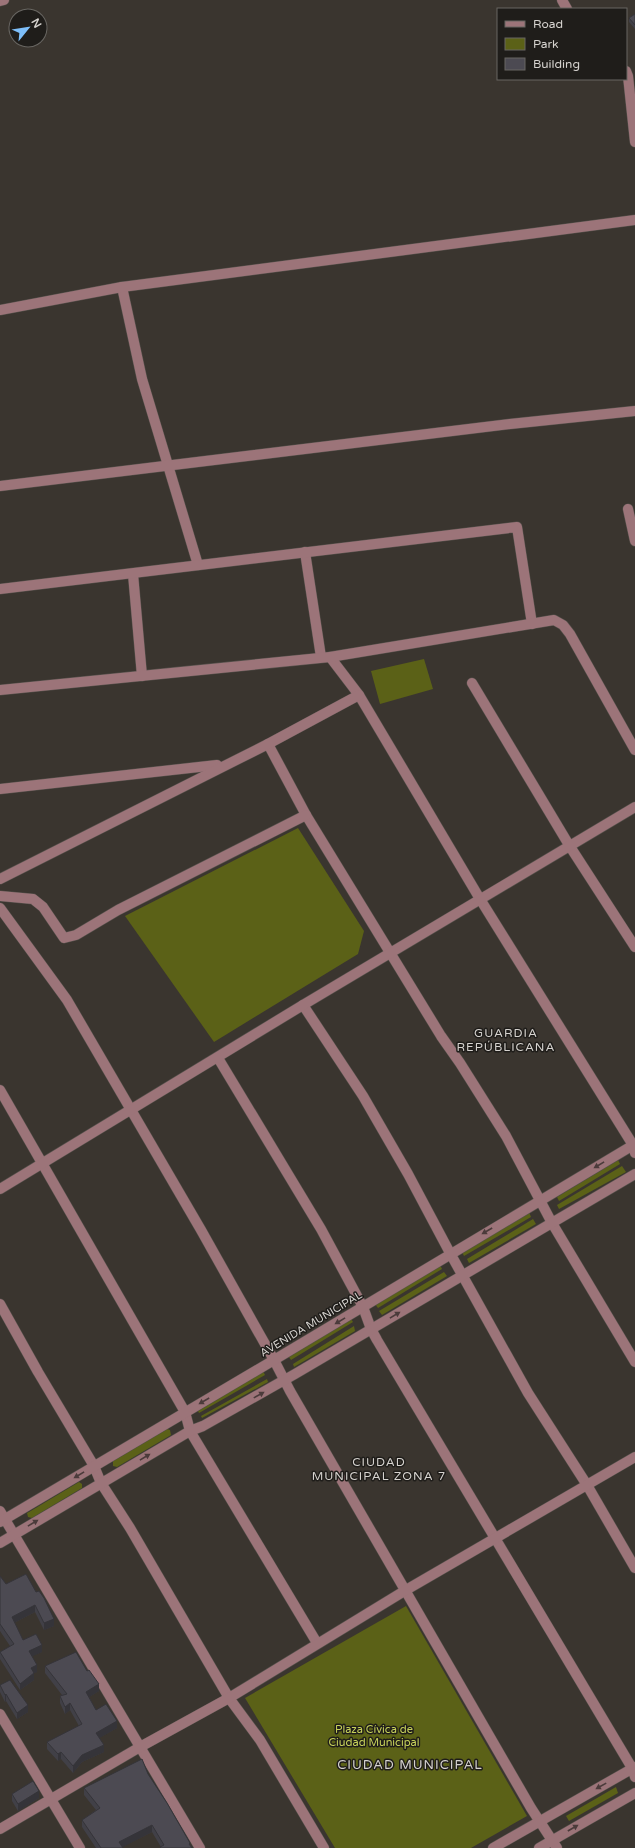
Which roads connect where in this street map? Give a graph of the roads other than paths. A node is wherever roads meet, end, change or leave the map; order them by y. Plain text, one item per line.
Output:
1 (4, 0) edge
2 (0, 1) edge
3 (627, 74) edge
4 (635, 142) edge
5 (635, 220) edge
6 (122, 287) junction
7 (0, 310) edge
8 (635, 411) edge
9 (169, 465) junction
10 (0, 486) edge
11 (628, 509) dead end
12 (635, 541) edge
13 (305, 552) junction
14 (198, 565) junction
15 (133, 574) junction
16 (0, 589) edge
17 (532, 624) junction
18 (326, 657) junction
19 (142, 676) junction
20 (472, 683) dead end
21 (0, 690) edge
22 (359, 695) junction
23 (268, 744) junction
24 (635, 750) edge
25 (225, 764) junction
26 (0, 789) edge
27 (635, 808) edge
28 (306, 815) junction
29 (569, 845) junction
30 (0, 879) edge
31 (0, 896) edge
32 (480, 899) junction
33 (0, 908) edge
34 (635, 947) edge
35 (390, 953) junction
36 (303, 1005) junction
37 (218, 1058) junction
38 (0, 1090) edge
39 (132, 1109) junction
40 (634, 1147) edge
41 (43, 1164) junction
42 (635, 1174) edge
43 (0, 1189) edge
44 (540, 1200) junction
45 (552, 1223) junction
46 (450, 1253) junction
47 (462, 1275) junction
48 (0, 1304) edge
49 (363, 1307) junction
50 (371, 1329) junction
51 (274, 1360) junction
52 (635, 1362) edge
53 (285, 1380) junction
54 (185, 1412) junction
55 (190, 1431) junction
56 (635, 1457) edge
57 (94, 1466) junction
58 (101, 1483) junction
59 (587, 1485) junction
60 (2, 1517) edge
61 (14, 1535) junction
62 (496, 1538) junction
63 (0, 1543) edge
64 (635, 1568) edge
65 (406, 1590) junction
66 (317, 1643) junction
67 (229, 1698) junction
68 (0, 1714) edge
69 (140, 1747) junction
70 (634, 1771) edge
71 (635, 1793) edge
72 (51, 1800) junction
73 (539, 1821) junction
74 (0, 1829) edge
75 (555, 1844) edge
76 (80, 1848) edge
77 (200, 1848) edge
78 (324, 1848) edge
79 (493, 1848) edge
80 (539, 1848) edge

1 - 2 street
3 - 4 street
5 - 6 street
6 - 7 street
6 - 9 street
8 - 9 street
9 - 10 street
9 - 14 street
11 - 12 street
13 - 14 street
13 - 17 street
13 - 18 street
14 - 15 street
15 - 16 street
15 - 19 street
17 - 18 street
17 - 24 street
18 - 19 street
18 - 22 street
19 - 21 street
20 - 29 street
22 - 23 street
22 - 32 street
23 - 25 street
23 - 28 street
25 - 26 street
25 - 30 street
27 - 29 street
28 - 31 street
28 - 35 street
29 - 32 street
29 - 34 street
32 - 35 street
32 - 40 street
33 - 39 street
35 - 36 street
35 - 44 street
36 - 37 street
36 - 46 street
37 - 39 street
37 - 49 street
38 - 41 street
39 - 41 street
39 - 51 street
40 -> 44 street, AVENIDA MUNICIPAL
41 - 43 street
41 - 54 street
42 - 45 street
44 - 45 street
44 -> 46 street, AVENIDA MUNICIPAL
45 - 47 street
45 - 52 street
46 - 47 street
46 - 49 street, AVENIDA MUNICIPAL
50 -> 47 street
47 - 59 street
48 - 57 street
49 - 50 street
49 -> 51 street, AVENIDA MUNICIPAL
50 - 53 street
50 - 62 street
51 - 53 street
51 -> 54 street, AVENIDA MUNICIPAL
55 -> 53 street
53 - 65 street
54 - 55 street
54 - 57 street, AVENIDA MUNICIPAL
58 -> 55 street
55 - 66 street
56 - 59 street
57 - 58 street
57 -> 60 street, AVENIDA MUNICIPAL
61 -> 58 street
58 - 67 street
59 - 62 street
59 - 64 street
60 - 61 street
61 - 63 street
61 - 69 street
62 - 65 street
62 - 70 street
65 - 66 street
65 - 73 street
66 - 67 street
67 - 69 street
67 - 78 street
68 - 72 street
69 - 72 street
69 - 77 street
70 -> 73 street
75 -> 71 street
72 - 74 street
72 - 76 street
73 - 75 street
73 - 79 street
75 - 80 street

